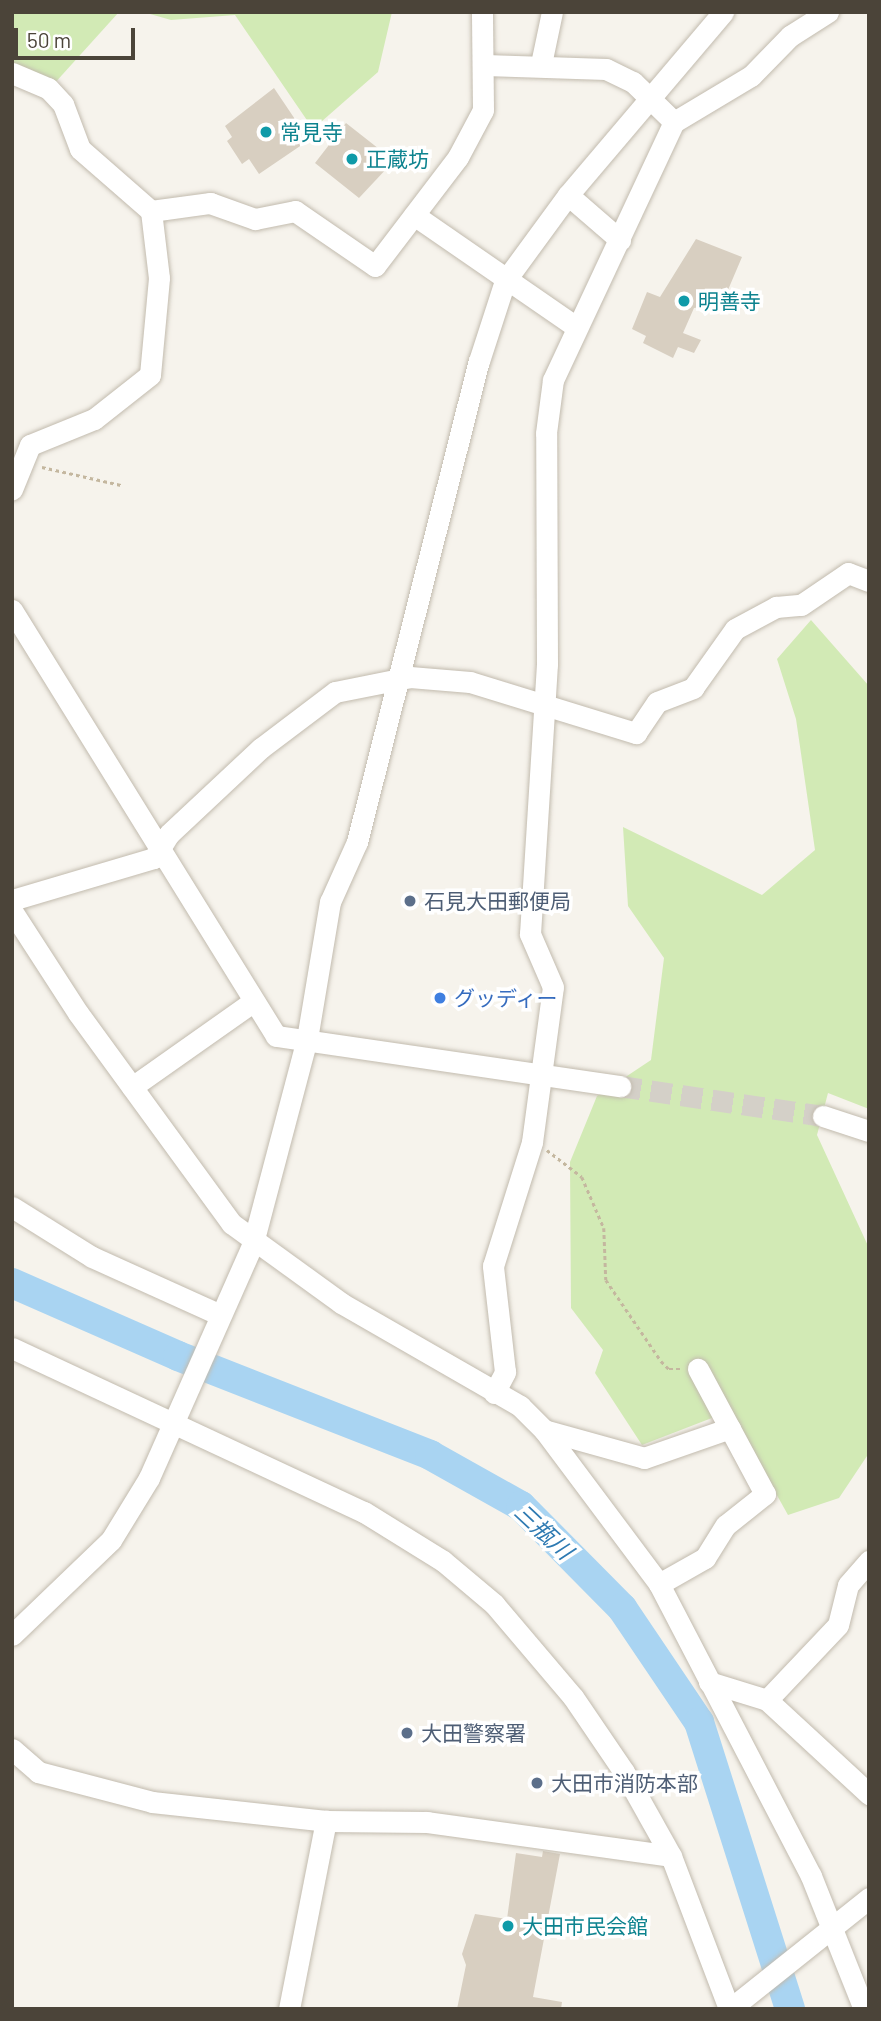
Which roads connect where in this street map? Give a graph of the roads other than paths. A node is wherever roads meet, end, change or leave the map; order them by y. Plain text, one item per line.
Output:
1 (482, 12) edge
2 (552, 12) edge
3 (723, 12) edge
4 (828, 12) edge
5 (541, 64) junction
6 (485, 65) junction
7 (12, 73) edge
8 (647, 99) junction
9 (674, 122) junction
10 (568, 195) junction
11 (151, 211) junction
12 (414, 215) junction
13 (620, 240) junction
14 (505, 281) junction
15 (575, 326) junction
16 (12, 488) edge
17 (869, 581) edge
18 (12, 610) edge
19 (399, 680) junction
20 (544, 704) junction
21 (160, 845) junction
22 (12, 900) edge
23 (12, 911) edge
24 (254, 1001) junction
25 (307, 1039) junction
26 (544, 1072) junction
27 (620, 1086) tunnel mouth
28 (132, 1087) junction
29 (823, 1116) tunnel mouth
30 (869, 1131) edge
31 (12, 1207) edge
32 (253, 1243) junction
33 (218, 1314) junction
34 (12, 1348) edge
35 (698, 1369) road end
36 (494, 1392) junction
37 (173, 1422) junction
38 (730, 1428) junction
39 (544, 1430) junction
40 (869, 1560) edge
41 (659, 1584) junction
42 (12, 1635) edge
43 (709, 1682) junction
44 (767, 1700) junction
45 (12, 1749) edge
46 (869, 1794) edge
47 (326, 1821) junction
48 (671, 1856) junction
49 (869, 1898) edge
50 (825, 1929) junction
51 (735, 2005) edge
52 (289, 2009) edge
53 (864, 2009) edge

1 - 6 street
2 - 5 street
3 - 8 street
4 - 9 street
5 - 6 street
5 - 8 street
6 - 12 street
7 - 11 street
8 - 9 street
8 - 10 street
9 - 13 street
10 - 13 street
10 - 14 street
11 - 12 street
11 - 16 street
12 - 14 street
13 - 15 street
14 - 15 street
14 - 19 street
15 - 20 street
17 - 20 street
18 - 21 street
19 - 20 street
19 - 21 street
19 - 25 street
20 - 26 street
21 - 22 street
21 - 24 street
23 - 28 street
24 - 25 street
24 - 28 street
25 - 26 street
25 - 32 street
26 - 27 street
26 - 36 street
28 - 32 street
29 - 30 street
31 - 33 street
32 - 33 street
32 - 36 street
33 - 37 street
34 - 37 street
35 - 38 street
36 - 39 street
37 - 42 street
37 - 48 street
38 - 39 street
38 - 41 street
39 - 41 street
40 - 44 street
41 - 43 street
43 - 44 street
43 - 50 street
44 - 46 street
45 - 47 street
47 - 48 street
47 - 52 street
48 - 51 street
49 - 50 street
50 - 51 street
50 - 53 street

